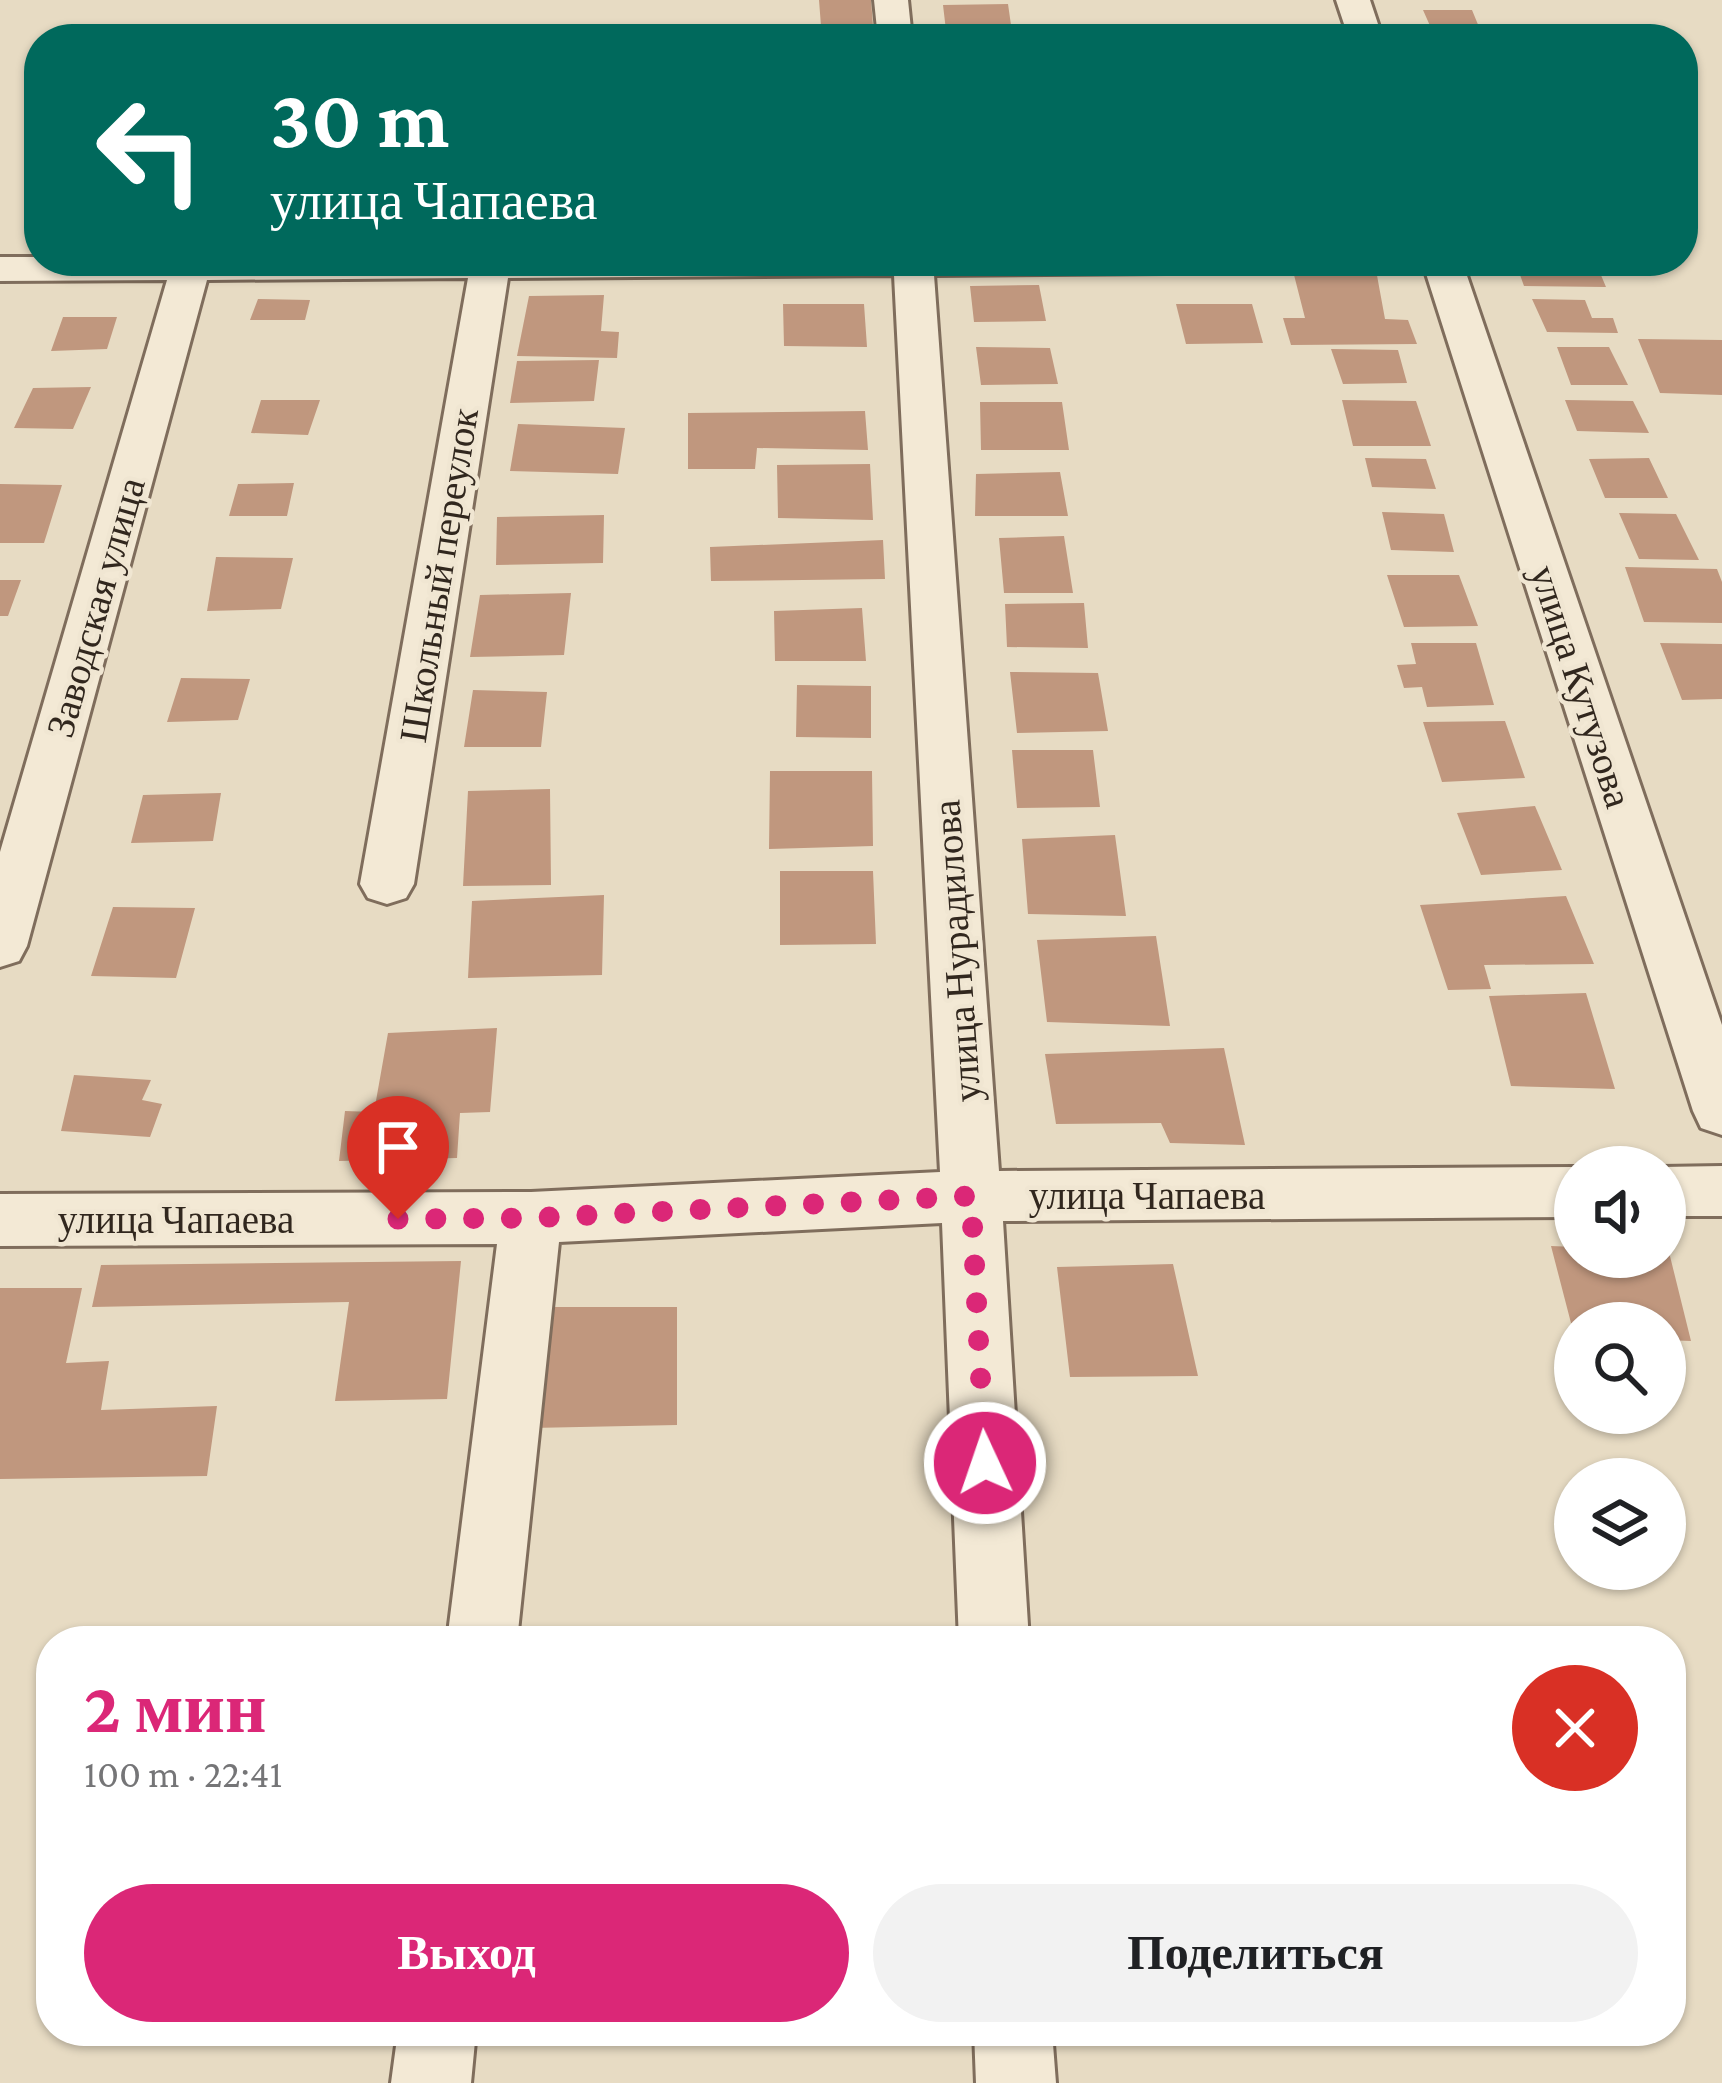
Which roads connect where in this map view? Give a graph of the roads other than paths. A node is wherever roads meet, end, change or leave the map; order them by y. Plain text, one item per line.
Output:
1 (188, 276) edge
2 (488, 276) edge
3 (914, 276) edge
4 (1447, 276) edge
5 (387, 884) dead end
6 (0, 946) edge
7 (1722, 1112) edge
8 (1722, 1190) edge
9 (1686, 1191) edge
10 (1554, 1192) edge
11 (971, 1196) junction
12 (531, 1218) junction
13 (0, 1220) edge
14 (484, 1626) edge
15 (993, 1626) edge
16 (435, 2046) edge
17 (1014, 2046) edge
18 (431, 2083) edge
19 (1016, 2083) edge

1 - 6 street, Заводская улица
2 - 5 street, Школьный переулок
3 - 11 street, улица Нурадилова
4 - 7 street, улица Кутузова
8 - 9 street
10 - 11 street, улица Чапаева
11 - 12 street, улица Чапаева
11 - 15 street, улица Нурадилова
12 - 13 street, улица Чапаева
12 - 14 street
16 - 18 street
17 - 19 street

